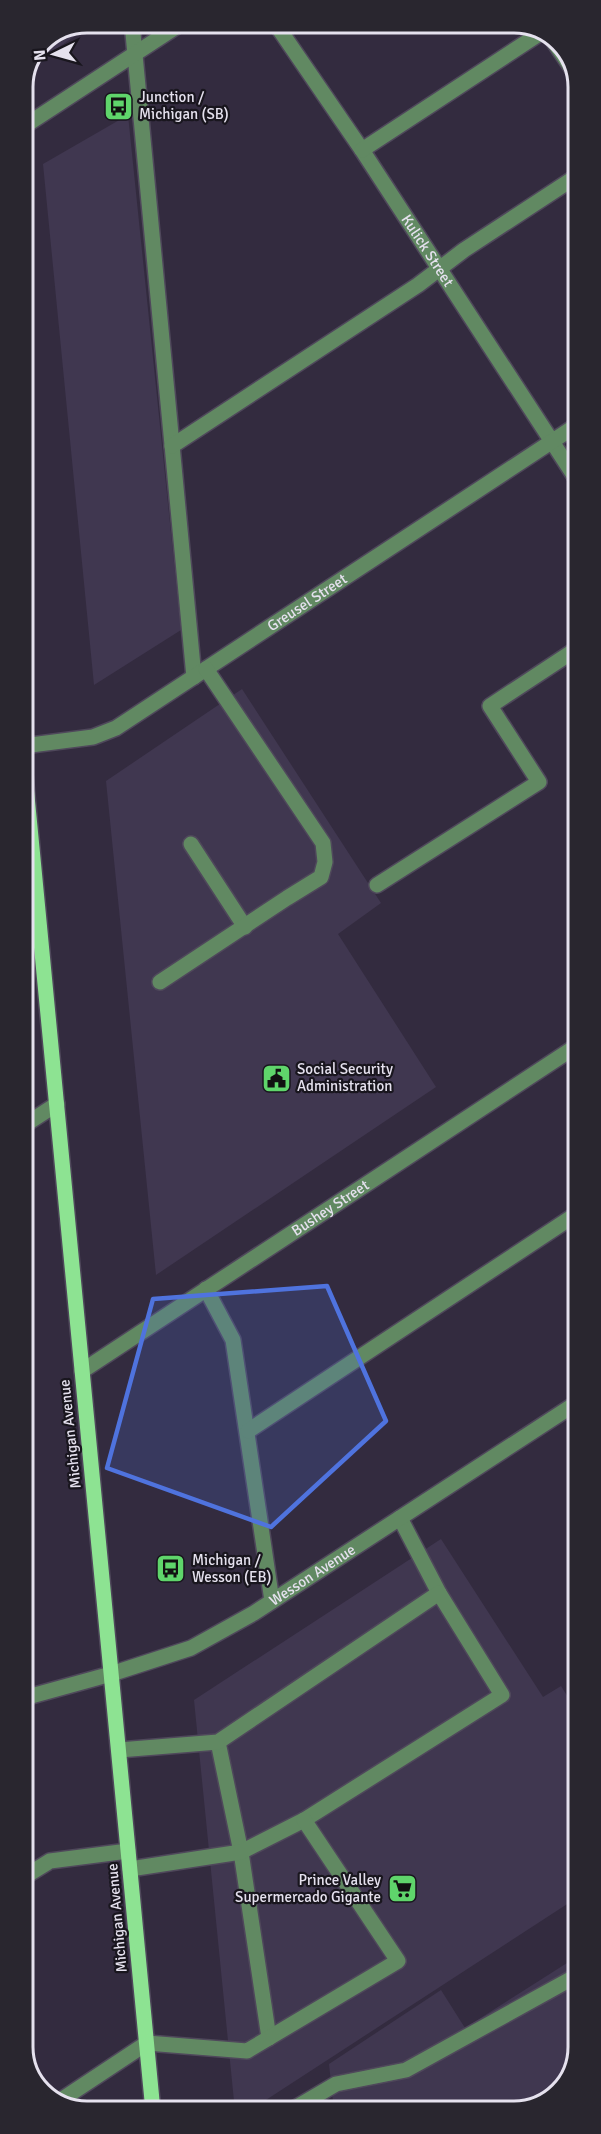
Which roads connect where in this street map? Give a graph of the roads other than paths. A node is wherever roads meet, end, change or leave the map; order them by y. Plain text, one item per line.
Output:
1 (133, 33) edge
2 (166, 33) edge
3 (282, 33) edge
4 (535, 37) edge
5 (135, 53) junction
6 (33, 120) edge
7 (362, 150) junction
8 (568, 182) edge
9 (440, 269) junction
10 (568, 432) edge
11 (552, 442) junction
12 (172, 446) junction
13 (568, 465) edge
14 (568, 655) edge
15 (200, 673) junction
16 (33, 745) edge
17 (191, 844) dead end
18 (33, 857) edge
19 (378, 885) dead end
20 (245, 927) junction
21 (160, 982) dead end
22 (568, 1052) edge
23 (57, 1104) junction
24 (33, 1120) edge
25 (568, 1221) edge
26 (206, 1289) junction
27 (82, 1371) junction
28 (568, 1409) edge
29 (248, 1431) junction
30 (400, 1518) junction
31 (439, 1593) junction
32 (272, 1601) junction
33 (111, 1674) junction
34 (33, 1696) edge
35 (218, 1742) junction
36 (119, 1750) junction
37 (304, 1820) junction
38 (128, 1851) junction
39 (241, 1852) junction
40 (130, 1869) junction
41 (33, 1871) edge
42 (568, 1981) edge
43 (269, 2038) junction
44 (147, 2043) junction
45 (66, 2097) edge
46 (152, 2101) edge
47 (307, 2101) edge

1 - 5 street
2 - 5 street
3 - 7 street, Kulick Street
4 - 7 street
5 - 6 street
5 - 12 street
7 - 9 street, Kulick Street
8 - 9 street
9 - 11 street, Kulick Street
9 - 12 street
10 - 11 street, Greusel Street
11 - 13 street, Kulick Street
11 - 15 street, Greusel Street
12 - 15 street
14 - 19 street
15 - 16 street, Greusel Street
15 - 20 street
17 - 20 street
18 - 23 main road, Michigan Avenue
20 - 21 street
22 - 26 street, Bushey Street
23 - 24 street
23 - 27 main road, Michigan Avenue
25 - 29 street
26 - 27 street, Bushey Street
26 - 29 street
27 - 33 main road, Michigan Avenue
28 - 30 street, Wesson Avenue
29 - 32 street
30 - 31 street
30 - 32 street, Wesson Avenue
31 - 35 street
31 - 37 street
32 - 33 street, Wesson Avenue
33 - 34 street, Wesson Avenue
33 - 36 main road, Michigan Avenue
35 - 36 street
35 - 39 street
36 - 38 main road, Michigan Avenue
37 - 39 street
37 - 43 street
38 - 40 main road, Michigan Avenue
38 - 41 street
39 - 40 street
39 - 43 street
40 - 44 main road, Michigan Avenue
42 - 47 street
43 - 44 street
44 - 45 street
44 - 46 main road, Michigan Avenue

